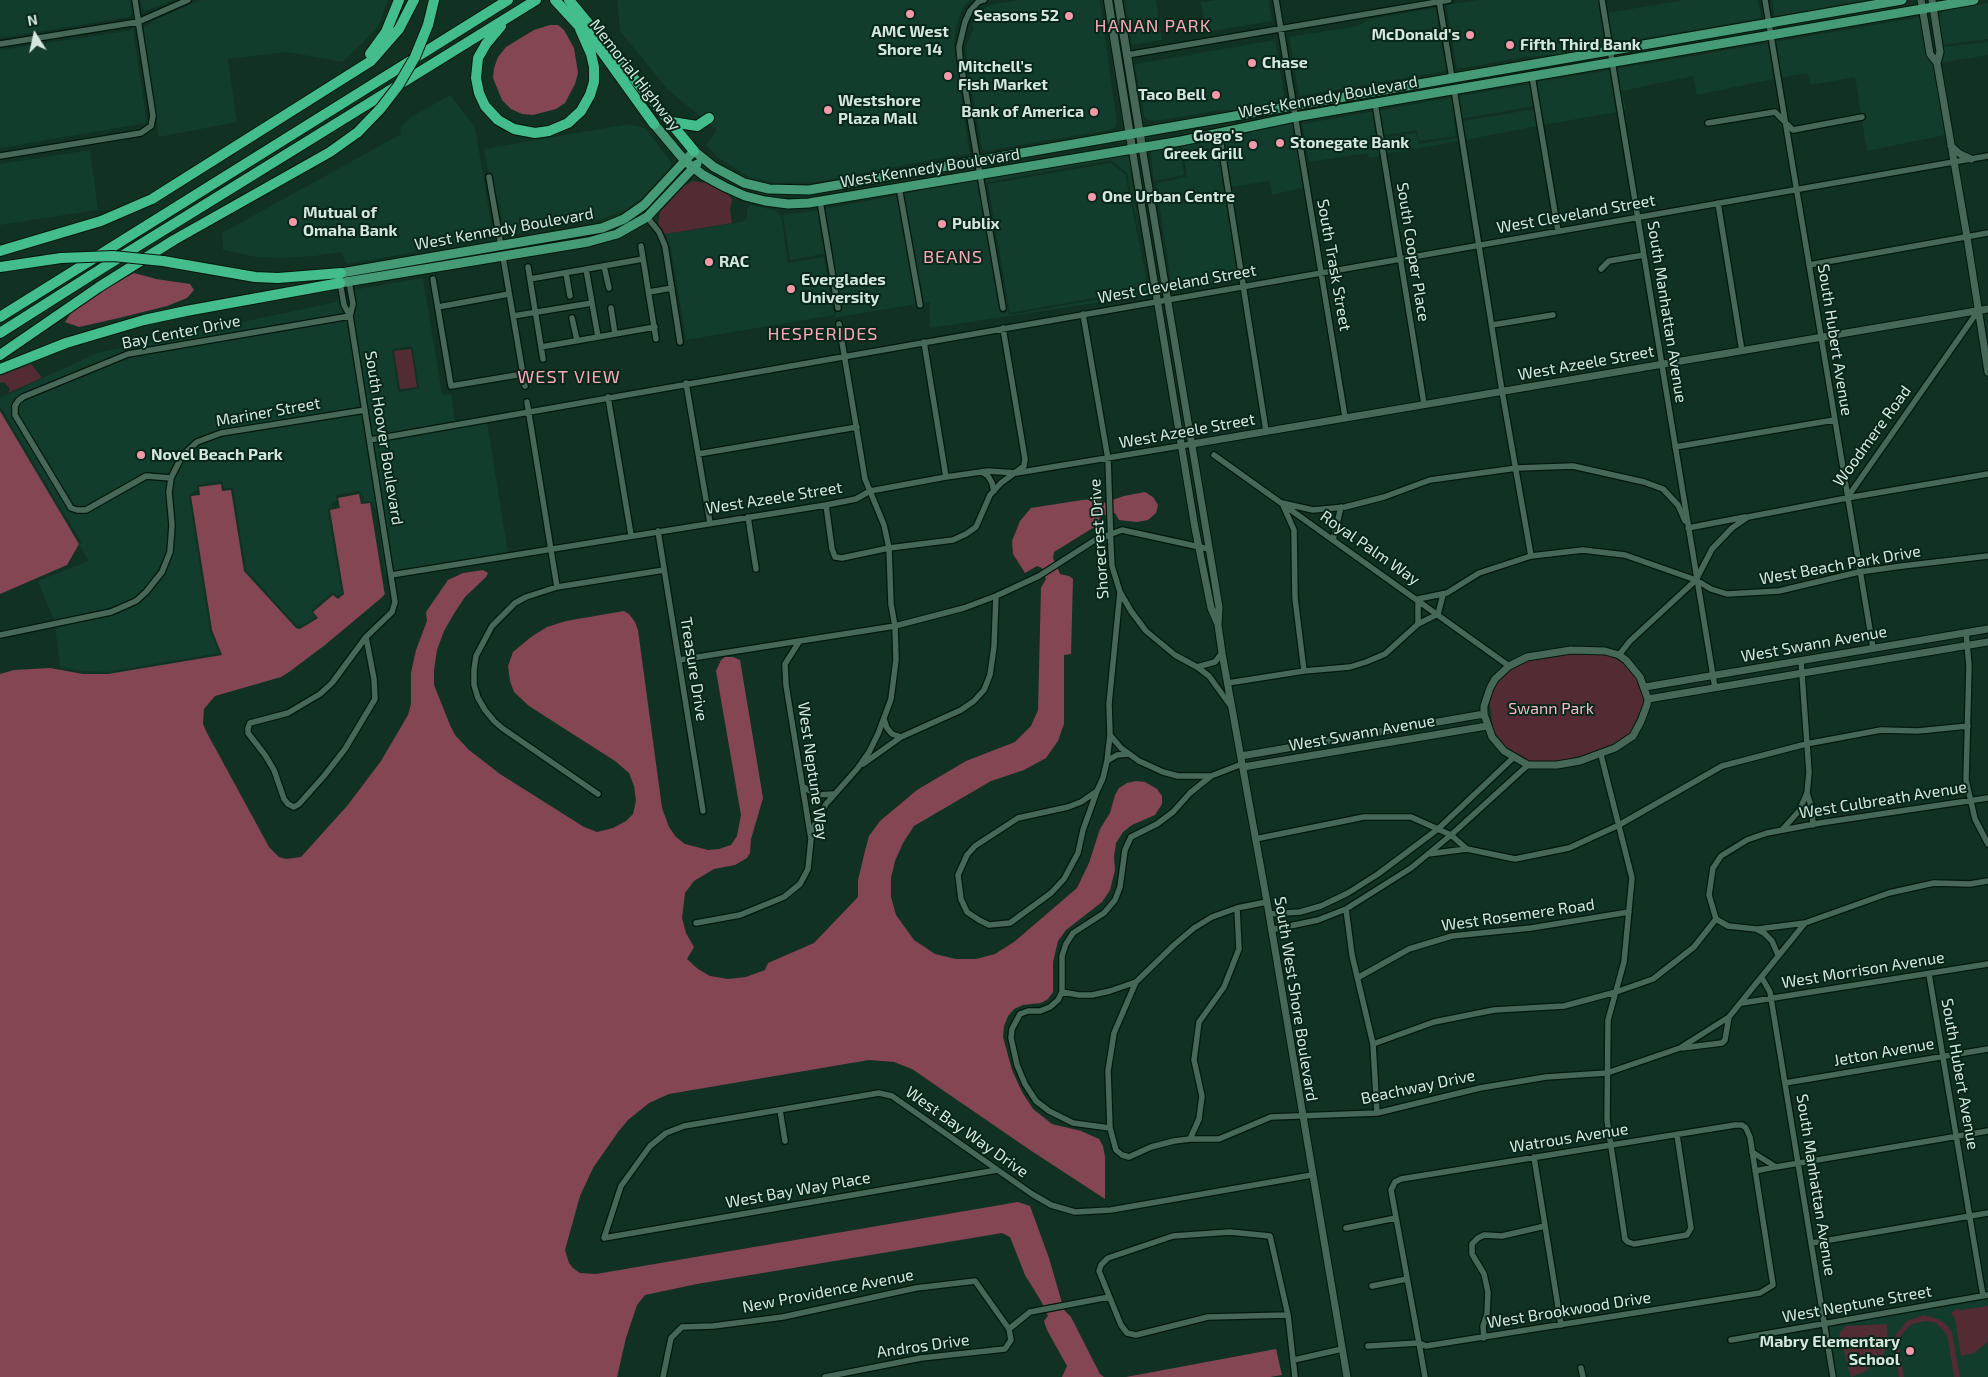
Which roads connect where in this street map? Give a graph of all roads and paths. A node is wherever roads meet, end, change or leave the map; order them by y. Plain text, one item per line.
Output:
1 (135, 0) edge
2 (188, 0) edge
3 (399, 0) edge
4 (414, 0) edge
5 (434, 0) edge
6 (508, 0) edge
7 (555, 0) edge
8 (570, 0) edge
9 (1108, 0) edge
10 (1118, 0) edge
11 (1276, 0) edge
12 (1449, 0) edge
13 (1602, 0) edge
14 (1765, 0) edge
15 (1902, 0) edge
16 (1974, 0) edge
17 (981, 1) edge
18 (1439, 1) edge
19 (533, 2) edge
20 (1932, 4) edge
21 (1921, 5) edge
22 (138, 22) junction
23 (1769, 23) junction
24 (580, 29) junction
25 (1281, 29) junction
26 (1770, 36) junction
27 (0, 44) edge
28 (1610, 50) junction
29 (1127, 56) junction
30 (1612, 63) junction
31 (1937, 63) junction
32 (356, 70) junction
33 (1492, 71) junction
34 (1532, 76) junction
35 (1452, 78) junction
36 (1454, 89) junction
37 (1407, 98) junction
38 (1375, 103) junction
39 (1293, 105) junction
40 (1295, 117) junction
41 (1862, 117) dead end
42 (709, 118) dead end
43 (672, 122) junction
44 (1785, 122) junction
45 (654, 124) joint
46 (1708, 124) dead end
47 (1140, 132) junction
48 (1219, 132) junction
49 (1129, 134) junction
50 (1951, 145) junction
51 (1142, 146) junction
52 (1132, 148) junction
53 (699, 155) junction
54 (0, 156) edge
55 (1988, 156) edge
56 (1970, 159) junction
57 (685, 161) junction
58 (976, 162) junction
59 (1954, 162) junction
60 (693, 168) junction
61 (979, 174) junction
62 (897, 175) junction
63 (489, 177) dead end
64 (835, 186) junction
65 (899, 188) junction
66 (769, 190) junction
67 (1796, 190) junction
68 (737, 193) junction
69 (820, 202) junction
70 (1718, 203) junction
71 (647, 217) junction
72 (1638, 217) junction
73 (1558, 231) junction
74 (1988, 233) edge
75 (1967, 237) junction
76 (1478, 245) junction
77 (501, 246) junction
78 (641, 246) dead end
79 (0, 251) edge
80 (1644, 255) junction
81 (503, 256) junction
82 (1400, 258) junction
83 (643, 259) junction
84 (1808, 265) junction
85 (528, 266) dead end
86 (604, 266) junction
87 (0, 267) edge
88 (586, 269) junction
89 (1601, 269) dead end
90 (1322, 272) junction
91 (566, 273) junction
92 (433, 279) dead end
93 (530, 279) junction
94 (343, 280) junction
95 (1242, 286) junction
96 (609, 288) dead end
97 (672, 288) junction
98 (649, 292) junction
99 (509, 294) junction
100 (570, 296) dead end
101 (1167, 299) junction
102 (1157, 301) junction
103 (592, 303) junction
104 (920, 305) dead end
105 (438, 307) junction
106 (610, 308) dead end
107 (838, 308) dead end
108 (1003, 308) dead end
109 (1988, 309) edge
110 (1978, 311) junction
111 (535, 313) junction
112 (1083, 314) junction
113 (1553, 315) dead end
114 (350, 316) junction
115 (513, 316) junction
116 (0, 317) edge
117 (572, 318) dead end
118 (839, 324) dead end
119 (1492, 324) junction
120 (654, 327) junction
121 (1003, 328) junction
122 (0, 333) edge
123 (616, 334) junction
124 (598, 337) junction
125 (1820, 338) junction
126 (656, 339) dead end
127 (577, 340) junction
128 (680, 342) dead end
129 (924, 342) junction
130 (541, 347) junction
131 (1742, 351) junction
132 (0, 355) edge
133 (845, 356) junction
134 (543, 359) dead end
135 (1661, 364) junction
136 (0, 369) edge
137 (1988, 372) edge
138 (523, 374) junction
139 (686, 383) junction
140 (525, 386) dead end
141 (1502, 391) junction
142 (608, 397) junction
143 (526, 402) dead end
144 (1424, 404) junction
145 (365, 410) junction
146 (528, 411) junction
147 (1345, 417) junction
148 (1834, 420) junction
149 (857, 427) junction
150 (1266, 431) junction
151 (370, 440) junction
152 (1192, 444) junction
153 (1182, 446) junction
154 (1675, 447) junction
155 (698, 454) junction
156 (1214, 455) dead end
157 (1108, 459) junction
158 (1517, 468) junction
159 (982, 472) junction
160 (1016, 473) junction
161 (1988, 474) edge
162 (946, 477) junction
163 (171, 478) junction
164 (870, 491) junction
165 (994, 491) junction
166 (1847, 498) junction
167 (1282, 503) junction
168 (826, 505) junction
169 (1341, 507) junction
170 (748, 517) junction
171 (1748, 517) junction
172 (710, 523) junction
173 (1688, 528) junction
174 (658, 531) junction
175 (1111, 533) junction
176 (631, 535) junction
177 (1333, 540) junction
178 (1200, 546) junction
179 (889, 548) junction
180 (550, 549) junction
181 (1209, 549) junction
182 (1532, 556) junction
183 (1988, 556) edge
184 (756, 569) dead end
185 (664, 570) junction
186 (1859, 572) junction
187 (391, 575) junction
188 (1696, 580) junction
189 (557, 587) junction
190 (1120, 592) junction
191 (1443, 595) junction
192 (996, 596) junction
193 (1418, 599) junction
194 (1438, 614) junction
195 (1418, 624) junction
196 (1218, 625) junction
197 (896, 626) junction
198 (1988, 629) edge
199 (1966, 632) junction
200 (0, 635) edge
201 (366, 637) junction
202 (799, 642) junction
203 (1988, 642) edge
204 (1968, 645) junction
205 (1873, 648) junction
206 (1222, 653) junction
207 (1619, 655) junction
208 (679, 660) junction
209 (1801, 660) junction
210 (1197, 666) junction
211 (1509, 666) junction
212 (1304, 671) junction
213 (1802, 673) junction
214 (1713, 675) junction
215 (1228, 683) junction
216 (1644, 687) junction
217 (1715, 688) junction
218 (1648, 699) junction
219 (1233, 709) junction
220 (1484, 714) junction
221 (884, 719) junction
222 (1487, 726) junction
223 (1968, 726) junction
224 (1110, 735) junction
225 (901, 737) junction
226 (1806, 744) junction
227 (1128, 754) junction
228 (1601, 755) junction
229 (1241, 756) junction
230 (1514, 757) junction
231 (1108, 761) junction
232 (1528, 765) junction
233 (1242, 766) junction
234 (857, 769) junction
235 (1211, 776) junction
236 (804, 787) junction
237 (1096, 791) junction
238 (1807, 793) junction
239 (598, 794) dead end
240 (833, 794) junction
241 (1988, 798) edge
242 (1970, 801) junction
243 (703, 811) dead end
244 (1619, 825) junction
245 (1813, 825) junction
246 (1438, 829) junction
247 (1782, 830) junction
248 (1450, 835) junction
249 (810, 839) junction
250 (1255, 839) junction
251 (1988, 844) edge
252 (1467, 849) junction
253 (1428, 854) junction
254 (1988, 880) edge
255 (1970, 884) junction
256 (1988, 886) edge
257 (1267, 902) junction
258 (1237, 908) junction
259 (1346, 909) junction
260 (1630, 912) junction
261 (1269, 914) junction
262 (1716, 919) junction
263 (696, 923) dead end
264 (1805, 923) junction
265 (1756, 929) junction
266 (1271, 930) junction
267 (1778, 955) junction
268 (1988, 964) edge
269 (1929, 974) junction
270 (1358, 977) junction
271 (1762, 978) junction
272 (1136, 982) junction
273 (1062, 992) junction
274 (1616, 992) junction
275 (1771, 998) junction
276 (1742, 1003) junction
277 (1729, 1017) junction
278 (1373, 1044) junction
279 (1680, 1048) junction
280 (1988, 1049) edge
281 (1943, 1056) junction
282 (1607, 1073) junction
283 (1785, 1083) junction
284 (780, 1110) junction
285 (1377, 1114) junction
286 (1302, 1117) junction
287 (1110, 1128) junction
288 (1988, 1131) edge
289 (1677, 1135) junction
290 (1956, 1136) junction
291 (1190, 1139) junction
292 (785, 1141) dead end
293 (1609, 1145) junction
294 (1752, 1152) junction
295 (1534, 1157) junction
296 (1798, 1164) junction
297 (1776, 1168) junction
298 (997, 1170) junction
299 (1755, 1171) junction
300 (1312, 1175) junction
301 (1988, 1213) edge
302 (1970, 1216) junction
303 (1396, 1218) junction
304 (1545, 1226) junction
305 (1346, 1228) dead end
306 (604, 1238) joint
307 (1812, 1243) junction
308 (1407, 1279) junction
309 (1372, 1286) dead end
310 (1986, 1295) edge
311 (1109, 1297) junction
312 (1288, 1315) junction
313 (1825, 1323) junction
314 (1561, 1325) junction
315 (1010, 1329) junction
316 (1484, 1338) junction
317 (1731, 1340) dead end
318 (1419, 1342) junction
319 (1368, 1346) dead end
320 (1342, 1350) junction
321 (1294, 1360) junction
322 (1581, 1368) dead end
323 (663, 1377) edge
324 (825, 1377) edge
325 (1295, 1377) edge
326 (1347, 1377) edge
327 (1424, 1377) edge
328 (1583, 1377) edge
329 (1833, 1377) edge

1 - 22 street
2 - 22 street
3 - 32 highway
4 - 32 highway
5 - 132 highway, bridge
6 - 116 highway
7 - 24 highway, Memorial Highway
8 - 43 highway, Memorial Highway
9 - 49 main road
10 - 29 main road
11 - 25 street, South Trask Street
12 - 18 street
13 - 28 street, South Manhattan Avenue
14 - 23 street, South Hubert Avenue
15 - 23 main road, West Kennedy Boulevard
16 - 20 main road, West Kennedy Boulevard
17 - 58 street
18 - 25 street
18 - 35 street
19 - 24 highway
19 - 122 highway
20 - 21 main road, West Kennedy Boulevard
20 - 31 street
21 - 26 main road, West Kennedy Boulevard
21 - 31 street
22 - 27 street
22 - 54 street
23 - 26 street, South Hubert Avenue
23 - 28 main road, West Kennedy Boulevard
24 - 45 highway, Memorial Highway
25 - 29 street
25 - 39 street, South Trask Street
26 - 30 main road, West Kennedy Boulevard
26 - 44 street, South Hubert Avenue
28 - 30 street, South Manhattan Avenue
28 - 33 main road, West Kennedy Boulevard
29 - 47 main road
30 - 34 main road, West Kennedy Boulevard
30 - 72 street, South Manhattan Avenue
31 - 50 street
32 - 79 highway
33 - 35 main road, West Kennedy Boulevard
33 - 36 main road
34 - 36 main road, West Kennedy Boulevard
34 - 73 street
35 - 37 main road
35 - 39 main road, West Kennedy Boulevard
36 - 37 main road, West Kennedy Boulevard
36 - 76 street
37 - 38 main road, West Kennedy Boulevard
38 - 40 main road, West Kennedy Boulevard
38 - 82 street, South Cooper Place
39 - 40 street, South Trask Street
39 - 47 main road, West Kennedy Boulevard
40 - 48 main road, West Kennedy Boulevard
40 - 90 street, South Trask Street
41 - 44 street
42 - 43 highway
43 - 53 highway, Memorial Highway
44 - 46 street
44 - 67 street, South Hubert Avenue
45 - 57 main road, Memorial Highway
47 - 49 main road, West Kennedy Boulevard
47 - 51 main road
48 - 51 main road, West Kennedy Boulevard
48 - 95 street
49 - 52 main road
49 - 58 main road, West Kennedy Boulevard
50 - 56 street
50 - 59 street
51 - 52 main road, West Kennedy Boulevard
51 - 101 street, South West Shore Boulevard
52 - 61 main road, West Kennedy Boulevard
52 - 102 street, South West Shore Boulevard
53 - 57 main road, West Kennedy Boulevard
53 - 60 main road, West Kennedy Boulevard
53 - 66 main road, West Kennedy Boulevard
55 - 56 street, West Cleveland Street
56 - 59 street, West Cleveland Street
57 - 60 main road, Memorial Highway
57 - 77 main road, West Kennedy Boulevard
58 - 61 street
58 - 62 main road, West Kennedy Boulevard
59 - 67 street, West Cleveland Street
59 - 75 street
60 - 68 main road, West Kennedy Boulevard
60 - 71 main road, West Kennedy Boulevard
61 - 65 main road, West Kennedy Boulevard
61 - 108 street
62 - 64 main road, West Kennedy Boulevard
62 - 65 main road
63 - 77 street
64 - 66 main road, West Kennedy Boulevard
64 - 69 main road
65 - 69 main road, West Kennedy Boulevard
65 - 104 street
66 - 68 main road
67 - 70 street, West Cleveland Street
67 - 84 street, South Hubert Avenue
68 - 69 main road, West Kennedy Boulevard
69 - 107 street
70 - 72 street, West Cleveland Street
70 - 131 street
71 - 81 main road, West Kennedy Boulevard
71 - 97 street
72 - 73 street, West Cleveland Street
72 - 80 street, South Manhattan Avenue
73 - 76 street, West Cleveland Street
74 - 75 street
75 - 84 street
75 - 110 street
76 - 82 street, West Cleveland Street
76 - 119 street
77 - 81 main road
77 - 94 main road, West Kennedy Boulevard
78 - 83 street
80 - 89 street
80 - 135 street, South Manhattan Avenue
81 - 94 main road, West Kennedy Boulevard
81 - 99 street
82 - 90 street, West Cleveland Street
82 - 144 street, South Cooper Place
83 - 86 street
83 - 98 street
84 - 125 street, South Hubert Avenue
85 - 93 street
86 - 88 street
86 - 96 street
87 - 94 highway, bridge
88 - 91 street
88 - 103 street
90 - 95 street, West Cleveland Street
90 - 147 street, South Trask Street
91 - 93 street
91 - 100 street
92 - 105 street
93 - 111 street
94 - 114 street, South Hoover Boulevard
94 - 114 street
94 - 136 highway
95 - 101 street, West Cleveland Street
95 - 150 street
97 - 98 street
97 - 128 street
98 - 120 street
99 - 105 street
99 - 115 street
101 - 102 street, West Cleveland Street
101 - 152 street, South West Shore Boulevard
102 - 112 street, West Cleveland Street
102 - 153 street, South West Shore Boulevard
103 - 111 street
103 - 124 street
105 - 138 street
106 - 123 street
109 - 110 street, West Azeele Street
110 - 125 street, West Azeele Street
110 - 137 street
110 - 166 street, Woodmere Road
111 - 115 street
111 - 130 street
112 - 121 street, West Cleveland Street
112 - 157 street, Shorecrest Drive
113 - 119 street
114 - 145 street, South Hoover Boulevard
114 - 163 street, Bay Center Drive
115 - 138 street
117 - 127 street
118 - 133 street
119 - 141 street
120 - 123 street
120 - 126 street
121 - 129 street, West Cleveland Street
121 - 160 street
123 - 124 street
124 - 127 street
125 - 131 street, West Azeele Street
125 - 148 street, South Hubert Avenue
127 - 130 street
129 - 133 street, West Cleveland Street
129 - 162 street
130 - 134 street
131 - 135 street, West Azeele Street
133 - 139 street, West Cleveland Street
133 - 149 street
135 - 141 street, West Azeele Street
135 - 154 street, South Manhattan Avenue
138 - 140 street
139 - 142 street, West Cleveland Street
139 - 155 street
141 - 144 street, West Azeele Street
141 - 158 street
142 - 146 street, West Cleveland Street
142 - 176 street
143 - 146 street
144 - 147 street, West Azeele Street
145 - 151 street, South Hoover Boulevard
145 - 163 street, Mariner Street
146 - 151 street, West Cleveland Street
146 - 180 street
147 - 150 street, West Azeele Street
148 - 154 street
148 - 166 street, South Hubert Avenue
149 - 155 street
149 - 164 street
150 - 152 street, West Azeele Street
151 - 187 street, South Hoover Boulevard
152 - 153 street, West Azeele Street
152 - 181 street, South West Shore Boulevard
153 - 157 street, West Azeele Street
153 - 178 street, South West Shore Boulevard
154 - 173 street, South Manhattan Avenue
155 - 172 street
156 - 167 street, Royal Palm Way
157 - 160 street, West Azeele Street
157 - 175 street, Shorecrest Drive
158 - 169 street
158 - 173 street
158 - 182 street
159 - 160 street, West Azeele Street
159 - 162 street, West Azeele Street
159 - 165 street
160 - 165 street
161 - 166 street
162 - 164 street, West Azeele Street
163 - 200 street, Mariner Street
164 - 168 street, West Azeele Street
164 - 179 street
165 - 179 street
166 - 171 street, Woodmere Road
166 - 186 street, South Hubert Avenue
167 - 169 street
167 - 177 street, Royal Palm Way
167 - 212 street
168 - 170 street, West Azeele Street
168 - 179 street
169 - 177 street
170 - 172 street, West Azeele Street
170 - 184 street
171 - 173 street, Woodmere Road
171 - 188 street, Woodmere Road
172 - 174 street, West Azeele Street
173 - 188 street
174 - 176 street, West Azeele Street
174 - 185 street, Treasure Drive
175 - 178 street
175 - 190 street, Shorecrest Drive
175 - 192 street
176 - 180 street, West Azeele Street
177 - 193 street, Royal Palm Way
178 - 181 street
178 - 196 street, South West Shore Boulevard
179 - 197 street
180 - 187 street, West Azeele Street
180 - 189 street
181 - 196 street, South West Shore Boulevard
182 - 188 street, West Beach Park Drive
182 - 191 street, West Beach Park Drive
183 - 186 street, West Beach Park Drive
185 - 189 street
185 - 208 street, Treasure Drive
186 - 188 street, West Beach Park Drive
186 - 205 street, South Hubert Avenue
187 - 201 street, South Hoover Boulevard
188 - 207 street, Woodmere Road
188 - 214 street
189 - 239 street
190 - 210 street
190 - 224 street, Shorecrest Drive
191 - 193 street, West Beach Park Drive
191 - 194 street
192 - 197 street
192 - 225 street
193 - 194 street, Royal Palm Way
193 - 195 street
194 - 195 street
194 - 211 street, Royal Palm Way
195 - 212 street
196 - 206 street, South West Shore Boulevard
197 - 202 street
197 - 221 street
198 - 199 street, West Swann Avenue
199 - 204 street
199 - 205 street, West Swann Avenue
201 - 201 street
202 - 208 street
202 - 236 street, West Neptune Way
203 - 204 street, West Swann Avenue
204 - 213 street, West Swann Avenue
204 - 223 street
205 - 209 street, West Swann Avenue
206 - 210 street
206 - 215 street, South West Shore Boulevard
207 - 211 street
207 - 216 street
208 - 243 street, Treasure Drive
209 - 213 street
209 - 214 street, West Swann Avenue
210 - 219 street
211 - 220 street
212 - 215 street
213 - 217 street, West Swann Avenue
213 - 226 street
214 - 216 street, West Swann Avenue
214 - 217 street
215 - 219 street, South West Shore Boulevard
216 - 218 street
217 - 218 street, West Swann Avenue
218 - 228 street
219 - 229 street, South West Shore Boulevard
220 - 222 street
220 - 229 street, West Swann Avenue
221 - 225 street
221 - 234 street
222 - 230 street
222 - 233 street, West Swann Avenue
223 - 226 street
223 - 242 street
224 - 227 street, West Swann Avenue
224 - 231 street, Shorecrest Drive
225 - 234 street
226 - 238 street
226 - 244 street
227 - 231 street
227 - 235 street, West Swann Avenue
228 - 232 street
228 - 244 street
229 - 233 street, South West Shore Boulevard
230 - 232 street
230 - 246 street
231 - 237 street, Shorecrest Drive
232 - 248 street
233 - 235 street, West Swann Avenue
233 - 250 street, South West Shore Boulevard
234 - 240 street
235 - 273 street
236 - 240 street
236 - 249 street, West Neptune Way
237 - 237 street, Shorecrest Drive
238 - 245 street
238 - 247 street, West Culbreath Avenue
240 - 249 street
241 - 242 street, West Culbreath Avenue
242 - 245 street, West Culbreath Avenue
242 - 251 street
244 - 252 street
244 - 260 street
245 - 247 street, West Culbreath Avenue
246 - 248 street
246 - 250 street
246 - 261 street
247 - 262 street, West Culbreath Avenue
248 - 252 street
248 - 253 street
249 - 263 street, West Neptune Way
250 - 257 street, South West Shore Boulevard
252 - 253 street
253 - 259 street
254 - 255 street
255 - 256 street
255 - 264 street
257 - 258 street
257 - 261 street, South West Shore Boulevard
258 - 272 street
258 - 291 street
259 - 266 street
259 - 270 street
260 - 270 street, West Rosemere Road
260 - 274 street
261 - 266 street, South West Shore Boulevard
262 - 265 street
262 - 274 street
264 - 265 street
264 - 267 street
265 - 267 street
266 - 286 street, South West Shore Boulevard
267 - 271 street
268 - 269 street, West Morrison Avenue
269 - 275 street, West Morrison Avenue
269 - 281 street, South Hubert Avenue
270 - 278 street
271 - 275 street, South Manhattan Avenue
271 - 276 street
272 - 273 street
272 - 287 street, Beachway Drive
273 - 287 street
274 - 278 street
274 - 282 street
275 - 276 street, West Morrison Avenue
275 - 283 street, South Manhattan Avenue
276 - 277 street
277 - 279 street
277 - 279 street
278 - 285 street
279 - 282 street, Beachway Drive
280 - 281 street, Jetton Avenue
281 - 283 street, Jetton Avenue
281 - 290 street, South Hubert Avenue
282 - 285 street, Beachway Drive
282 - 293 street
283 - 296 street, South Manhattan Avenue
284 - 292 street
284 - 298 street, West Bay Way Drive
284 - 306 street, West Bay Way Drive
285 - 286 street, Beachway Drive
286 - 291 street, Beachway Drive
286 - 300 street, South West Shore Boulevard
287 - 291 street, Beachway Drive
288 - 290 street
289 - 293 street, Watrous Avenue
289 - 293 street
289 - 294 street, Watrous Avenue
290 - 296 street
290 - 302 street, South Hubert Avenue
293 - 295 street, Watrous Avenue
294 - 297 street
294 - 299 street
295 - 303 street, Watrous Avenue
295 - 304 street
296 - 297 street
296 - 307 street, South Manhattan Avenue
297 - 299 street
298 - 300 street, West Bay Way Drive
298 - 306 street, West Bay Way Place
299 - 314 street, West Brookwood Drive
300 - 320 street, South West Shore Boulevard
301 - 302 street
302 - 307 street
302 - 310 street, South Hubert Avenue
303 - 305 street
303 - 308 street
304 - 314 street
304 - 316 street
307 - 313 street, South Manhattan Avenue
308 - 309 street
308 - 318 street
310 - 313 street, West Neptune Street
311 - 312 street
311 - 312 street
311 - 315 street
312 - 321 street
313 - 317 street, West Neptune Street
313 - 329 street, South Manhattan Avenue
314 - 316 street, West Brookwood Drive
315 - 323 street, New Providence Avenue
315 - 324 street, Andros Drive
316 - 318 street, West Brookwood Drive
318 - 319 street, West Brookwood Drive
318 - 327 street
320 - 321 street
320 - 326 street, South West Shore Boulevard
321 - 325 street
322 - 328 street

